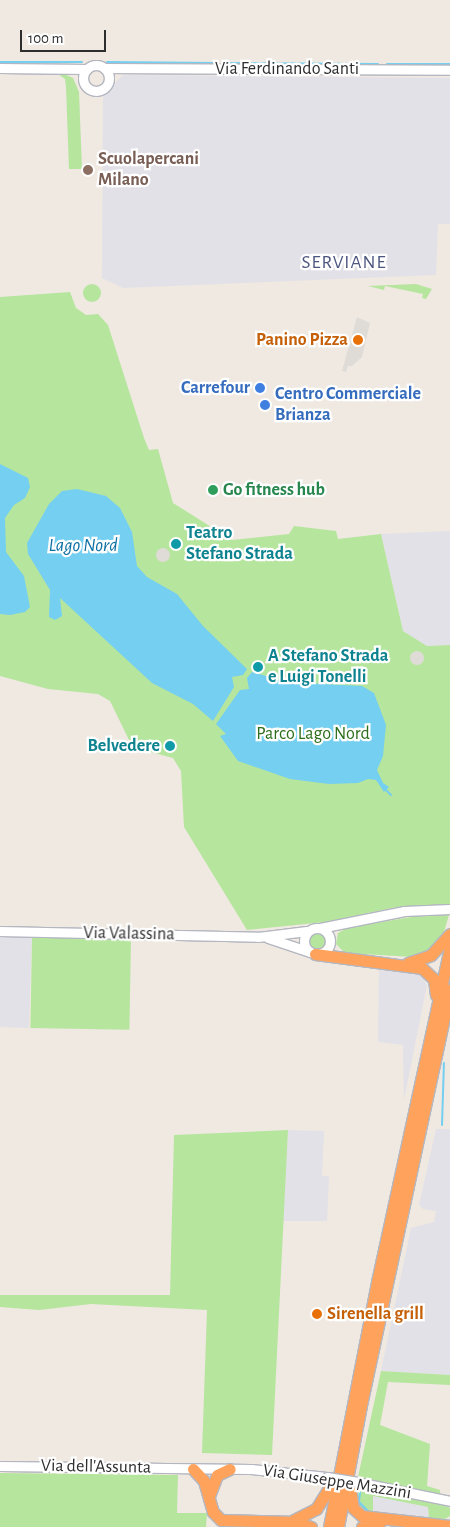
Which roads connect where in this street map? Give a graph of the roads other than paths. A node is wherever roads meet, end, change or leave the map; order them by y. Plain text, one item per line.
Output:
1 (0, 68) edge
2 (58, 68) junction
3 (104, 68) junction
4 (124, 68) junction
5 (87, 69) junction
6 (450, 70) edge
7 (109, 80) junction
8 (83, 81) junction
9 (447, 909) edge
10 (346, 923) junction
11 (320, 928) junction
12 (0, 931) edge
13 (308, 931) junction
14 (450, 934) edge
15 (258, 936) junction
16 (330, 942) junction
17 (450, 948) edge
18 (312, 953) junction
19 (343, 958) junction
20 (405, 963) junction
21 (449, 996) edge
22 (435, 1015) junction
23 (346, 1430) junction
24 (350, 1456) junction
25 (0, 1466) edge
26 (193, 1468) joint
27 (230, 1469) joint
28 (209, 1476) junction
29 (450, 1501) edge
30 (387, 1521) junction
31 (288, 1522) junction
32 (449, 1525) edge
33 (311, 1527) edge
34 (329, 1527) edge
35 (338, 1527) edge
36 (362, 1527) edge

1 - 2 street
2 - 5 street
2 - 8 street
3 - 4 street, Via Ferdinando Santi
3 - 5 street
3 - 7 street
4 - 6 street, Via Ferdinando Santi
4 - 7 street
5 - 8 street
7 - 8 street
9 - 10 street
10 - 11 street
10 - 16 street
11 - 13 street
11 - 16 street
12 - 15 street, Via Valassina
13 - 15 street, Via Valassina
13 - 18 street
14 - 20 highway
15 - 18 street, Via Valassina
16 - 18 street
16 - 19 highway
17 - 22 highway
18 - 19 highway
19 - 20 highway
20 - 22 highway
21 - 24 highway
22 - 23 highway
23 - 31 highway
23 - 34 highway
24 - 30 highway
24 - 35 highway
25 - 26 street, Via dell'Assunta
26 - 28 highway
27 - 28 highway
27 - 29 street, Via Giuseppe Mazzini, bridge
28 - 31 highway
30 - 32 highway
30 - 36 highway
31 - 33 highway

